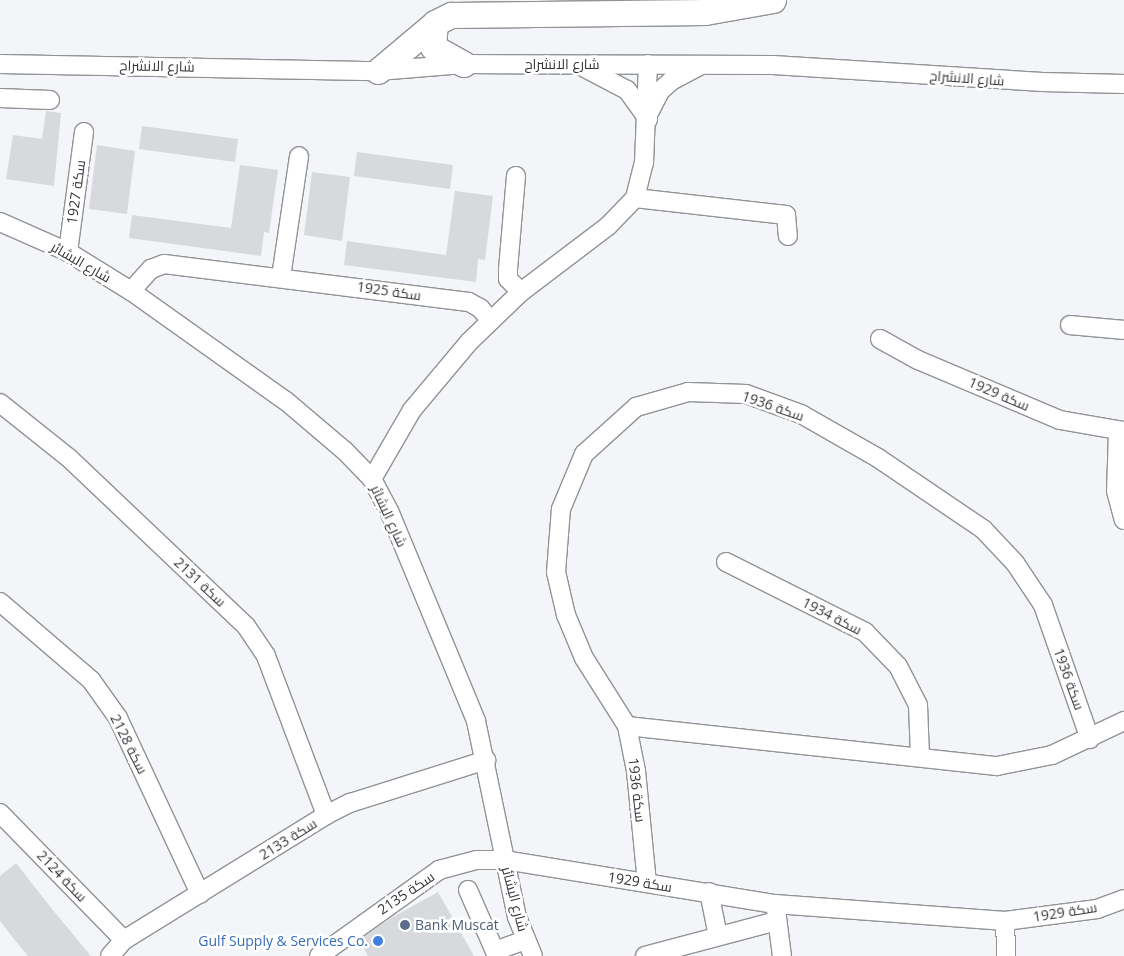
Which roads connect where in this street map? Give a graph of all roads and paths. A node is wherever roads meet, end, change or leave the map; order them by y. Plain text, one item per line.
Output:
1 (773, 0) edge
2 (435, 23) junction
3 (0, 64) edge
4 (464, 64) junction
5 (576, 64) junction
6 (648, 64) junction
7 (701, 64) junction
8 (378, 71) junction
9 (1124, 84) edge
10 (0, 98) edge
11 (50, 100) dead end
12 (648, 118) junction
13 (84, 132) dead end
14 (299, 156) dead end
15 (516, 176) dead end
16 (635, 198) junction
17 (0, 222) edge
18 (788, 236) dead end
19 (68, 252) junction
20 (282, 277) junction
21 (131, 291) junction
22 (521, 292) junction
23 (490, 320) junction
24 (1070, 325) dead end
25 (1124, 330) edge
26 (880, 339) dead end
27 (0, 403) edge
28 (1121, 432) edge
29 (372, 479) junction
30 (1124, 520) edge
31 (726, 562) dead end
32 (0, 602) edge
33 (1124, 721) edge
34 (627, 726) junction
35 (1090, 739) junction
36 (920, 756) junction
37 (486, 760) junction
38 (0, 813) edge
39 (326, 815) junction
40 (505, 860) junction
41 (647, 883) junction
42 (468, 890) dead end
43 (709, 892) junction
44 (200, 894) junction
45 (1124, 899) edge
46 (776, 913) junction
47 (1005, 921) junction
48 (718, 936) junction
49 (124, 940) junction
50 (529, 948) edge
51 (496, 954) edge
52 (110, 956) edge
53 (319, 956) edge
54 (645, 956) edge
55 (782, 956) edge
56 (1006, 956) edge

1 - 2 highway
2 - 4 highway
2 - 8 highway
3 - 8 street, شارع الانشراح
4 - 5 street, شارع الانشراح
4 - 8 street, شارع الانشراح
5 - 6 street, شارع الانشراح
5 - 12 street
6 - 7 street, شارع الانشراح
6 - 12 street
7 - 9 street, شارع الانشراح
7 - 12 street
10 - 11 street
12 - 16 street
13 - 19 street, سكة 1927
14 - 20 street
15 - 22 street
16 - 18 street
16 - 22 street
17 - 19 street, شارع البشائر
19 - 21 street, شارع البشائر
20 - 21 street, سكة 1925
20 - 23 street, سكة 1925
21 - 29 street, شارع البشائر
22 - 23 street
23 - 29 street
24 - 25 street
26 - 28 street, سكة 1929
27 - 39 street, سكة 2131
28 - 30 street
29 - 37 street, شارع البشائر
31 - 36 street, سكة 1934
32 - 44 street, سكة 2128
33 - 35 street
34 - 35 street, سكة 1936
34 - 36 street
34 - 41 street, سكة 1936
35 - 36 street
37 - 39 street, سكة 2133
37 - 40 street, شارع البشائر
38 - 49 street, سكة 2124
39 - 44 street, سكة 2133
40 - 41 street, سكة 1929
40 - 50 street, شارع البشائر
40 - 53 street, سكة 2135
41 - 43 street, سكة 1929
42 - 51 street
43 - 46 street, سكة 1929
43 - 48 street
44 - 49 street, سكة 2133
45 - 47 street, سكة 1929
46 - 47 street, سكة 1929
46 - 48 street, سكة 1929
46 - 55 street
47 - 56 street
48 - 54 street, سكة 1929
49 - 52 street, سكة 2133
50 - 51 street

